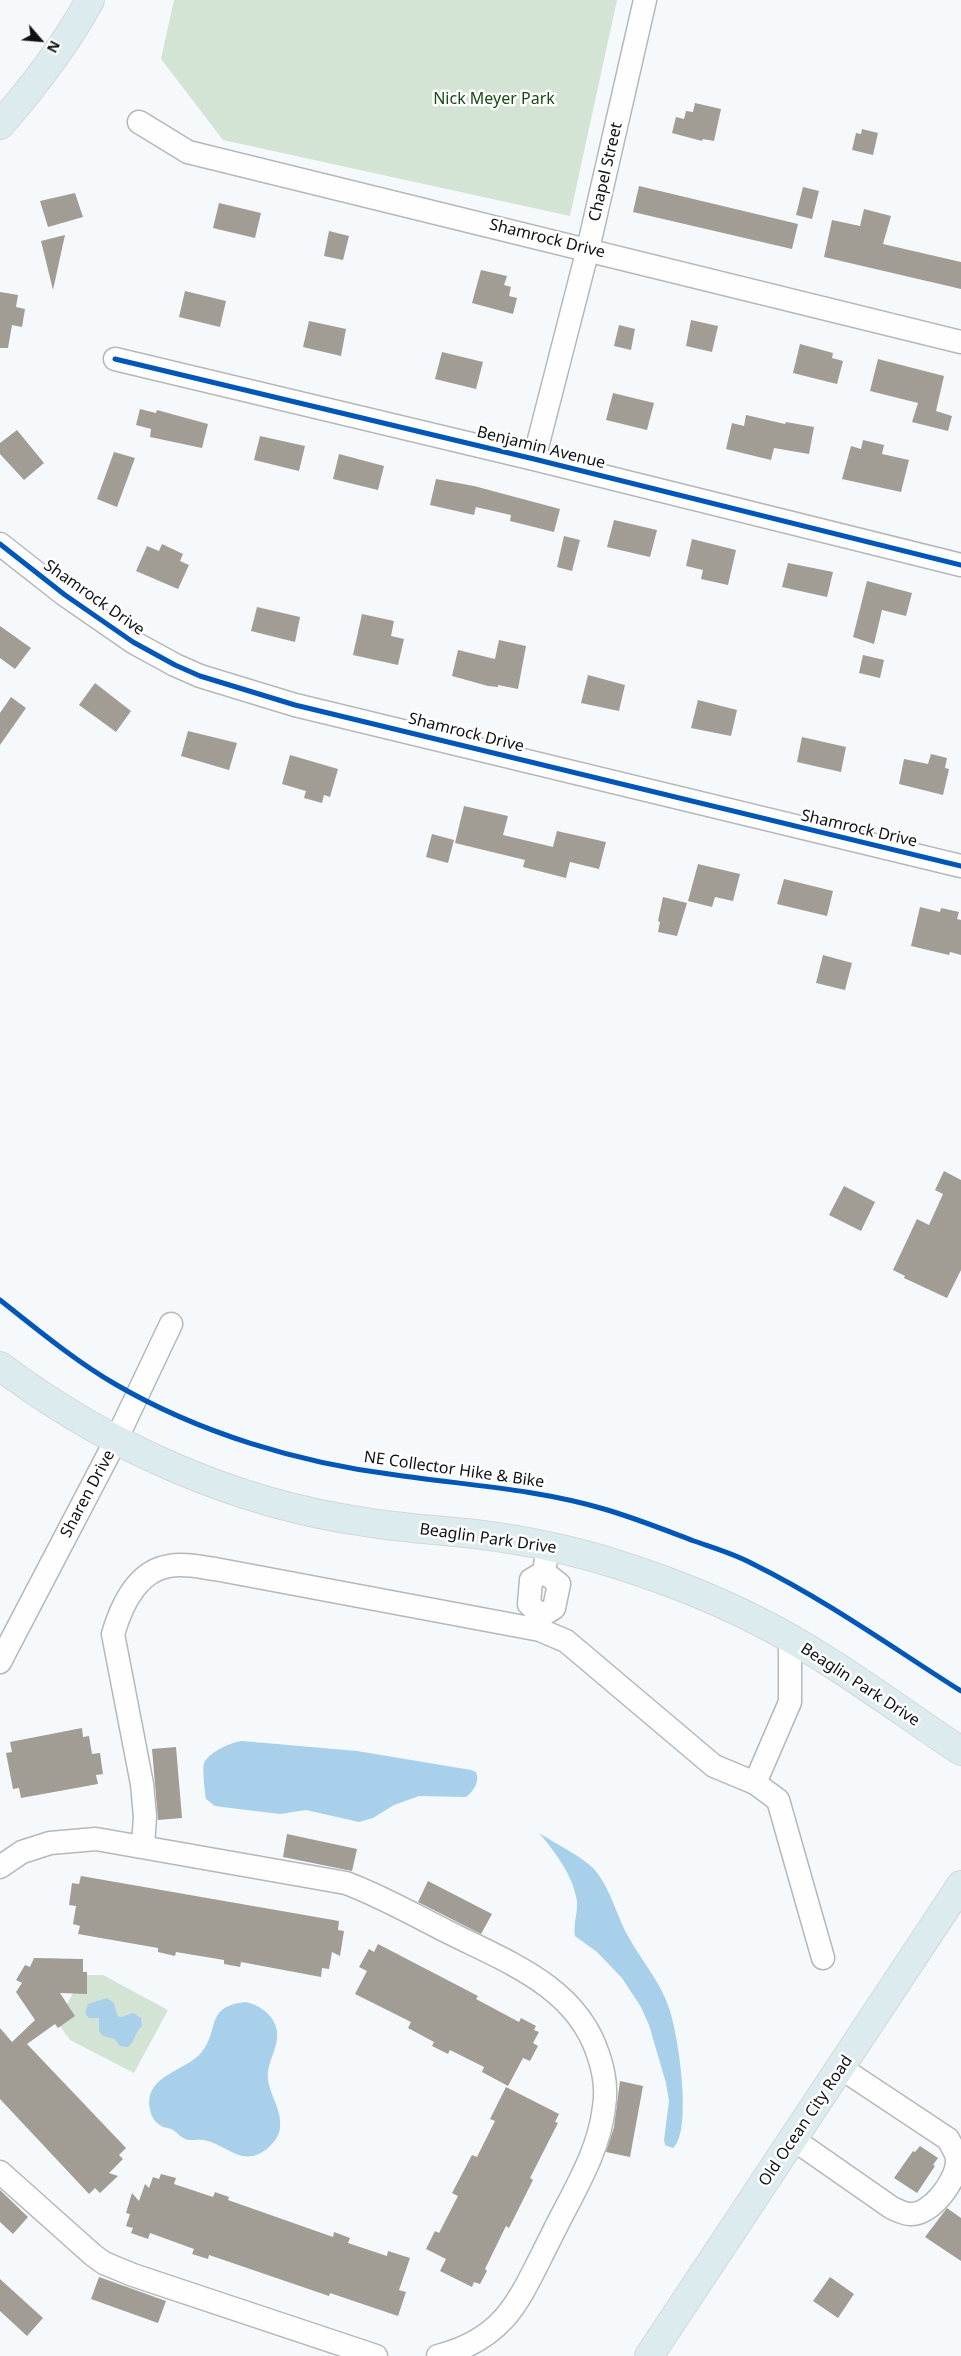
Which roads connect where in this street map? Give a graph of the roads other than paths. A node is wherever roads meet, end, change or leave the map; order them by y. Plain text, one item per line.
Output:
1 (90, 0) edge
2 (645, 0) edge
3 (139, 122) dead end
4 (0, 125) edge
5 (588, 249) junction
6 (961, 342) edge
7 (114, 359) dead end
8 (534, 459) junction
9 (0, 544) edge
10 (961, 565) edge
11 (961, 866) edge
12 (171, 1324) dead end
13 (0, 1366) edge
14 (116, 1440) junction
15 (546, 1559) junction
16 (540, 1623) junction
17 (790, 1639) junction
18 (0, 1662) edge
19 (961, 1751) edge
20 (755, 1783) junction
21 (144, 1845) junction
22 (0, 1866) edge
23 (961, 1885) edge
24 (823, 1958) dead end
25 (841, 2068) junction
26 (794, 2139) junction
27 (0, 2172) edge
28 (376, 2356) edge
29 (438, 2356) edge
30 (649, 2356) edge

1 - 4 main road
2 - 5 street, Chapel Street
3 - 5 street, Shamrock Drive
5 - 6 street, Shamrock Drive
5 - 8 street, Chapel Street
7 - 8 street, Benjamin Avenue
8 - 10 street, Benjamin Avenue
9 - 11 street, Shamrock Drive
12 - 14 street, Sharen Drive
13 - 14 main road, Beaglin Park Drive
14 - 15 main road, Beaglin Park Drive
14 - 18 street, Sharen Drive
15 - 16 street
15 - 17 main road, Beaglin Park Drive
16 - 20 street
16 - 21 street
17 - 19 main road, Beaglin Park Drive
17 - 20 street
20 - 24 street
21 - 22 street
21 - 29 street
23 - 25 main road, Old Ocean City Road
25 - 26 main road, Old Ocean City Road
25 - 26 street
26 - 30 main road, Old Ocean City Road
27 - 28 street

